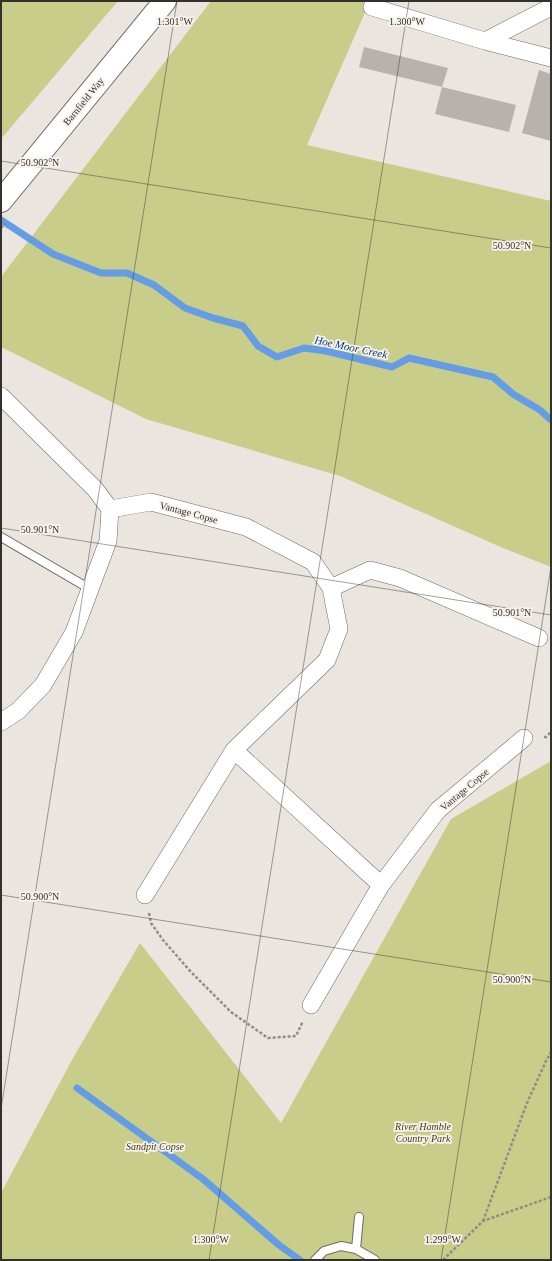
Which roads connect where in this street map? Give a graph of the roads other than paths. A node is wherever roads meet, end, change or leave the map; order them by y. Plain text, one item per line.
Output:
1 (165, 1) edge
2 (372, 7) dead end
3 (551, 7) edge
4 (485, 41) junction
5 (551, 58) edge
6 (1, 201) edge
7 (1, 396) edge
8 (110, 509) junction
9 (1, 537) edge
10 (331, 588) junction
11 (90, 589) junction
12 (539, 638) dead end
13 (1, 722) edge
14 (524, 738) dead end
15 (234, 750) junction
16 (381, 885) junction
17 (145, 895) road end
18 (311, 1005) road end
19 (359, 1217) dead end
20 (356, 1249) junction
21 (315, 1260) edge
22 (375, 1260) edge

1 - 6 street, Barnfield Way
2 - 4 street
3 - 4 street
4 - 5 street
7 - 8 street
8 - 10 street, Vantage Copse
8 - 11 street
9 - 11 lane
10 - 12 street
10 - 15 street, Vantage Copse
11 - 13 street
14 - 16 street, Vantage Copse
15 - 16 street
15 - 17 street, Vantage Copse
16 - 18 street, Vantage Copse
19 - 20 lane
20 - 21 lane
20 - 22 lane

